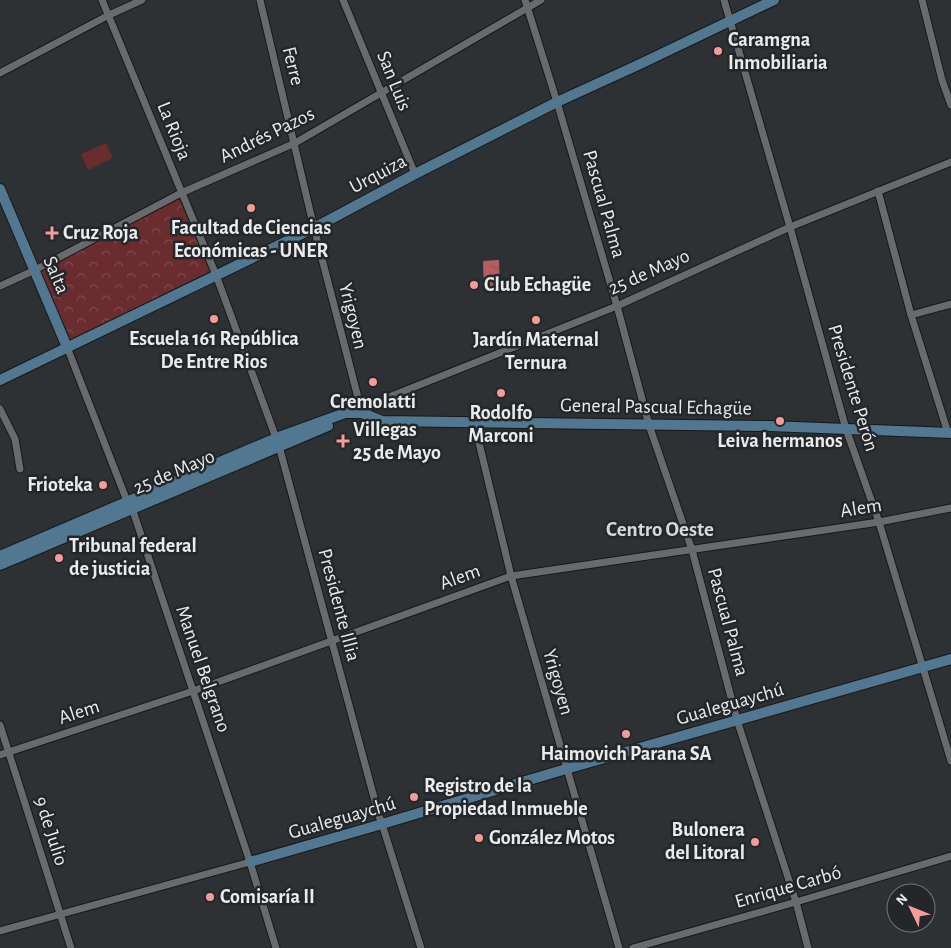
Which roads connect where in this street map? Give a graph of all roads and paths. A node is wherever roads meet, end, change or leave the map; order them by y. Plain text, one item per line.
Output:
1 (102, 0) edge
2 (142, 0) edge
3 (260, 0) edge
4 (343, 0) edge
5 (525, 0) edge
6 (541, 0) edge
7 (724, 0) edge
8 (774, 0) edge
9 (922, 0) edge
10 (527, 8) junction
11 (109, 15) junction
12 (730, 21) junction
13 (0, 73) edge
14 (381, 93) junction
15 (557, 102) junction
16 (951, 105) edge
17 (295, 143) junction
18 (951, 162) edge
19 (415, 174) junction
20 (0, 188) edge
21 (878, 191) junction
22 (181, 193) junction
23 (790, 227) junction
24 (314, 228) junction
25 (35, 270) junction
26 (216, 274) junction
27 (0, 286) edge
28 (951, 304) edge
29 (617, 306) junction
30 (911, 315) junction
31 (67, 347) junction
32 (0, 380) edge
33 (0, 409) edge
34 (362, 413) junction
35 (474, 422) junction
36 (650, 425) junction
37 (846, 429) junction
38 (949, 433) edge
39 (277, 442) junction
40 (20, 469) dead end
41 (130, 505) junction
42 (951, 508) edge
43 (879, 522) junction
44 (692, 550) junction
45 (0, 556) edge
46 (0, 565) edge
47 (510, 576) junction
48 (331, 641) junction
49 (951, 659) edge
50 (923, 667) junction
51 (194, 690) junction
52 (737, 720) junction
53 (0, 725) edge
54 (8, 752) junction
55 (0, 755) edge
56 (951, 761) edge
57 (566, 769) junction
58 (382, 824) junction
59 (951, 856) edge
60 (250, 862) junction
61 (796, 902) junction
62 (60, 914) junction
63 (0, 931) edge
64 (71, 948) edge
65 (276, 948) edge
66 (420, 948) edge
67 (619, 948) edge
68 (633, 948) edge
69 (808, 948) edge

1 - 11 street, La Rioja
2 - 11 street
3 - 17 street, Ferre
4 - 14 street, San Luis
5 - 10 street, Pascual Palma
6 - 10 street, Andrés Pazos
7 - 12 street, Presidente Perón
8 - 12 street, Urquiza
9 - 16 street
10 - 14 street, Andrés Pazos
10 - 15 street, Pascual Palma
11 - 13 street
11 - 22 street, La Rioja
12 - 15 street, Urquiza
12 - 23 street, Presidente Perón
14 - 17 street, Andrés Pazos
14 - 19 street, San Luis
15 - 19 street, Urquiza
15 - 29 street, Pascual Palma
17 - 22 street, Andrés Pazos
17 - 24 street, Ferre
18 - 21 street, 25 de Mayo
19 - 24 street, Urquiza
20 - 25 street, Salta
21 - 23 street, 25 de Mayo
21 - 30 street
22 - 25 street, Andrés Pazos
22 - 26 street, La Rioja
23 - 29 street, 25 de Mayo
23 - 37 street, Presidente Perón
24 - 26 street, Urquiza
24 - 34 street, Yrigoyen
25 - 27 street, Andrés Pazos
25 - 31 street, Salta
26 - 31 street, Urquiza
26 - 39 street, Presidente Illia
28 - 30 street
29 - 34 street, 25 de Mayo
29 - 36 street, Pascual Palma
30 - 38 street
31 - 32 street, Urquiza
31 - 41 street, Manuel Belgrano
33 - 40 street
34 - 35 street, General Pascual Echagüe
34 - 39 street, 25 de Mayo
35 - 36 street, General Pascual Echagüe
35 - 47 street, Yrigoyen
36 - 37 street, General Pascual Echagüe
36 - 44 street, Pascual Palma
37 - 38 street, General Pascual Echagüe
37 - 43 street, Presidente Perón
39 - 41 street, 25 de Mayo
39 - 48 street, Presidente Illia
41 - 45 street, 25 de Mayo
41 - 46 street, 25 de Mayo
41 - 51 street, Manuel Belgrano
42 - 43 street, Alem
43 - 44 street, Alem
43 - 50 street, Presidente Perón
44 - 47 street, Alem
44 - 52 street, Pascual Palma
47 - 48 street, Alem
47 - 57 street, Yrigoyen
48 - 51 street, Alem
48 - 58 street, Presidente Illia
49 - 50 street, Gualeguaychú
50 - 52 street, Gualeguaychú
50 - 56 street, Presidente Perón
51 - 54 street, Alem
51 - 60 street, Manuel Belgrano
52 - 57 street, Gualeguaychú
52 - 61 street, Pascual Palma
53 - 54 street, 9 de Julio
54 - 55 street, Alem
54 - 62 street, 9 de Julio
57 - 58 street, Gualeguaychú
57 - 67 street, Yrigoyen
58 - 60 street, Gualeguaychú
58 - 66 street, Presidente Illia
59 - 61 street, Enrique Carbó
60 - 62 street, Gualeguaychú
60 - 65 street, Manuel Belgrano
61 - 68 street, Enrique Carbó
61 - 69 street, Pascual Palma
62 - 63 street, Gualeguaychú
62 - 64 street, 9 de Julio

